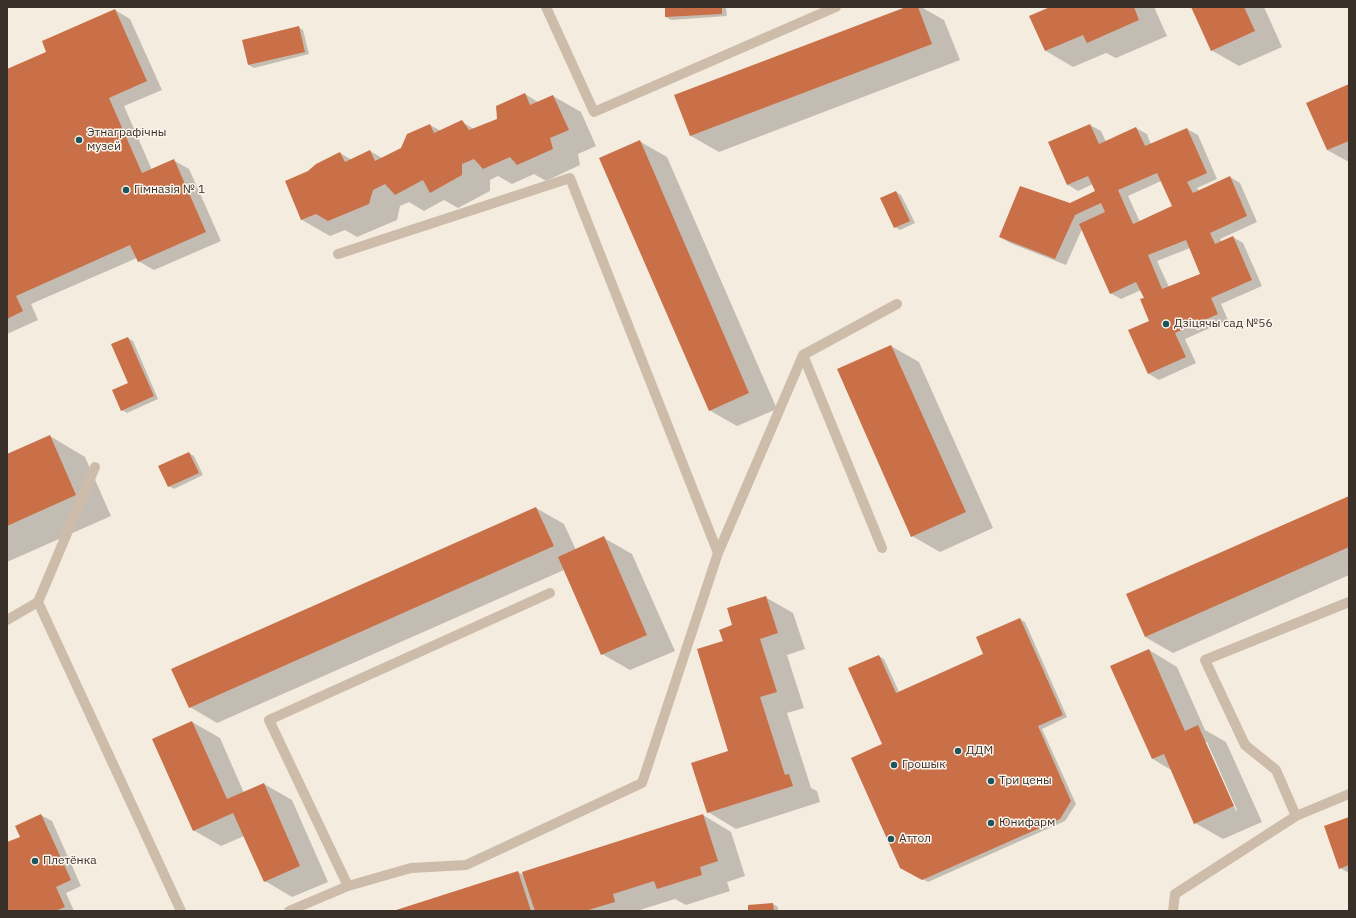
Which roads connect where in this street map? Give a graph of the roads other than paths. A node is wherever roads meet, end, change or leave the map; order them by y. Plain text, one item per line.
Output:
1 (546, 7) edge
2 (836, 7) edge
3 (338, 254) dead end
4 (897, 304) dead end
5 (803, 355) junction
6 (96, 467) dead end
7 (882, 548) dead end
8 (718, 553) junction
9 (550, 593) dead end
10 (38, 602) junction
11 (1349, 602) edge
12 (7, 620) edge
13 (1349, 794) edge
14 (1296, 816) junction
15 (348, 886) junction
16 (181, 911) edge
17 (289, 911) edge
18 (1173, 911) edge

1 - 2 street
3 - 8 street
4 - 5 street
5 - 7 street
5 - 8 street
6 - 10 street
8 - 15 street
9 - 15 street
10 - 12 street
10 - 16 street
11 - 14 street
13 - 14 street
14 - 18 street
15 - 17 street

